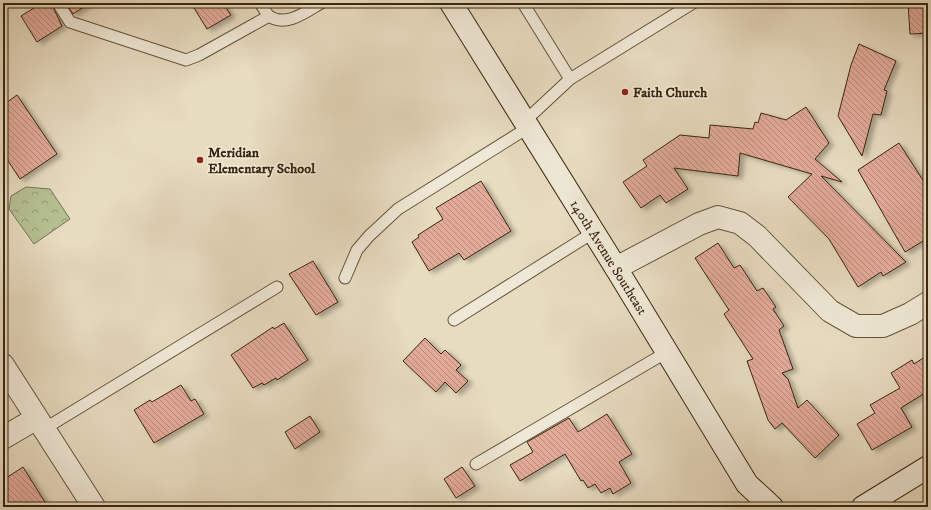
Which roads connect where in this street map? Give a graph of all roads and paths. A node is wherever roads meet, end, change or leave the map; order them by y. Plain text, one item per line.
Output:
1 (58, 3) edge
2 (260, 3) edge
3 (321, 3) edge
4 (451, 3) edge
5 (523, 3) edge
6 (693, 3) edge
7 (268, 16) junction
8 (570, 79) junction
9 (527, 124) junction
10 (594, 232) junction
11 (616, 268) junction
12 (345, 278) dead end
13 (277, 287) dead end
14 (928, 303) edge
15 (454, 320) dead end
16 (667, 352) junction
17 (3, 365) edge
18 (40, 423) junction
19 (3, 438) edge
20 (476, 464) dead end
21 (928, 467) edge
22 (94, 507) edge
23 (772, 507) edge
24 (863, 507) edge

1 - 7 lane
2 - 7 lane
3 - 7 lane
4 - 9 street, 140th Avenue Southeast
5 - 8 lane
6 - 8 lane
8 - 9 lane
9 - 10 street, 140th Avenue Southeast
9 - 12 lane
10 - 11 street, 140th Avenue Southeast
10 - 15 lane
11 - 14 street
11 - 16 street, 140th Avenue Southeast
13 - 18 lane
16 - 20 lane
16 - 23 street, 140th Avenue Southeast
17 - 18 street
18 - 19 street
18 - 22 street
21 - 24 street

